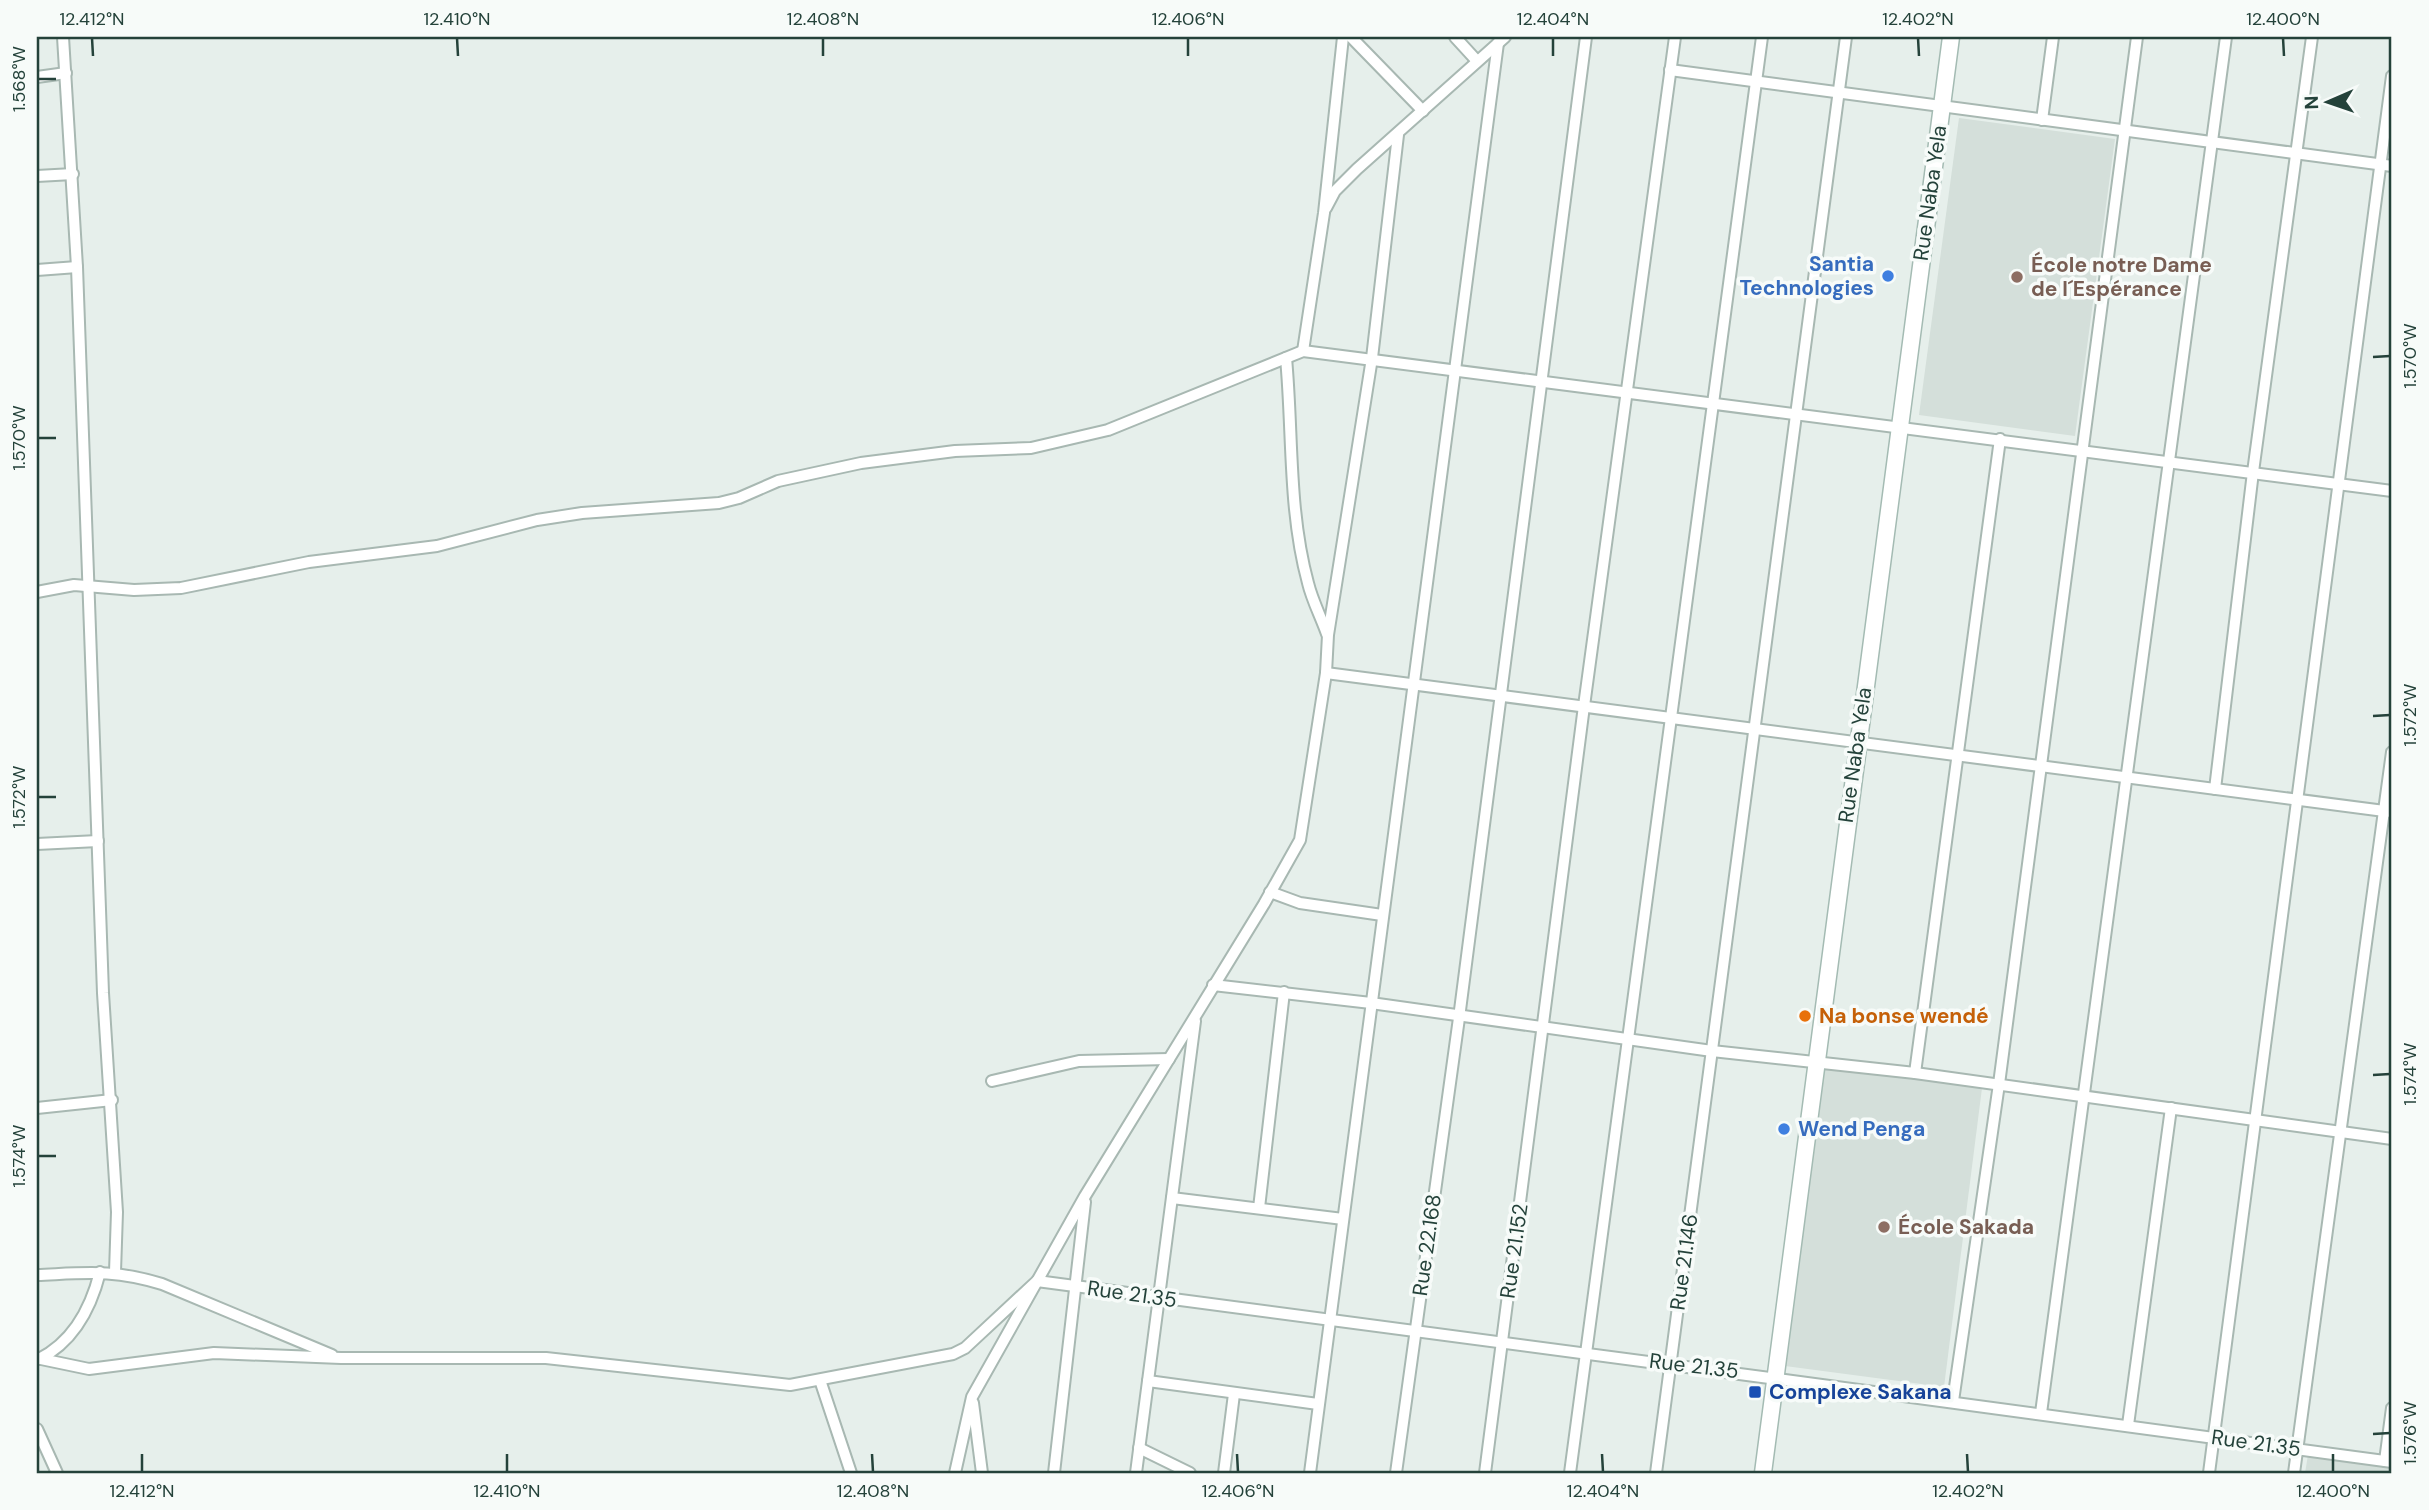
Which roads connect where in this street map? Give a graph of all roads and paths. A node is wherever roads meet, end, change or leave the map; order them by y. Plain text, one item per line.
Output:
1 (63, 37) edge
2 (1343, 37) edge
3 (1351, 37) edge
4 (1455, 37) edge
5 (1586, 37) edge
6 (1675, 37) edge
7 (1762, 37) edge
8 (1846, 37) edge
9 (1951, 37) edge
10 (2053, 37) edge
11 (2137, 37) edge
12 (2226, 37) edge
13 (2312, 37) edge
14 (1502, 40) edge
15 (1478, 61) junction
16 (1670, 70) junction
17 (66, 73) junction
18 (2392, 76) edge
19 (37, 77) edge
20 (1755, 82) junction
21 (1839, 93) junction
22 (1942, 107) junction
23 (1423, 111) junction
24 (2042, 120) junction
25 (2124, 131) junction
26 (1398, 135) junction
27 (2212, 143) junction
28 (2297, 153) junction
29 (2386, 165) edge
30 (73, 174) junction
31 (37, 176) edge
32 (1324, 213) junction
33 (76, 267) junction
34 (37, 270) edge
35 (1303, 351) junction
36 (1286, 358) junction
37 (1372, 358) junction
38 (1457, 369) junction
39 (1543, 380) junction
40 (1627, 391) junction
41 (1713, 402) junction
42 (1797, 413) junction
43 (1899, 426) junction
44 (2000, 439) junction
45 (2081, 450) junction
46 (2169, 461) junction
47 (2253, 472) junction
48 (2340, 484) junction
49 (2392, 491) edge
50 (89, 586) junction
51 (37, 592) edge
52 (1328, 635) junction
53 (1326, 673) junction
54 (1415, 683) junction
55 (1499, 695) junction
56 (1584, 706) junction
57 (1670, 717) junction
58 (1755, 728) junction
59 (1857, 742) junction
60 (2392, 752) edge
61 (1960, 755) junction
62 (2039, 766) junction
63 (2127, 777) junction
64 (2215, 789) junction
65 (2296, 799) junction
66 (2389, 812) edge
67 (98, 841) junction
68 (37, 844) edge
69 (1270, 892) junction
70 (1382, 915) junction
71 (1213, 985) junction
72 (1284, 992) junction
73 (1371, 1003) junction
74 (1196, 1015) junction
75 (1459, 1018) junction
76 (1544, 1028) junction
77 (1627, 1040) junction
78 (1712, 1051) junction
79 (1170, 1059) junction
80 (1815, 1060) junction
81 (1915, 1073) junction
82 (992, 1081) dead end
83 (1998, 1084) junction
84 (2083, 1096) junction
85 (112, 1100) junction
86 (37, 1108) edge
87 (2171, 1108) junction
88 (2256, 1119) junction
89 (2340, 1132) junction
90 (2392, 1139) edge
91 (1085, 1196) junction
92 (1172, 1198) junction
93 (1259, 1208) junction
94 (1343, 1219) junction
95 (100, 1272) junction
96 (115, 1272) junction
97 (37, 1275) edge
98 (1037, 1281) junction
99 (1075, 1286) junction
100 (1159, 1298) junction
101 (1329, 1322) junction
102 (1415, 1333) junction
103 (1502, 1342) junction
104 (1586, 1352) junction
105 (341, 1358) junction
106 (39, 1359) edge
107 (1671, 1363) junction
108 (1775, 1377) junction
109 (820, 1380) junction
110 (1148, 1381) junction
111 (1234, 1394) junction
112 (972, 1396) junction
113 (1953, 1401) junction
114 (1318, 1404) junction
115 (2392, 1408) edge
116 (2041, 1413) junction
117 (2128, 1425) junction
118 (37, 1429) edge
119 (2214, 1437) junction
120 (1139, 1448) junction
121 (2297, 1449) junction
122 (2389, 1461) edge
123 (57, 1473) edge
124 (851, 1473) edge
125 (955, 1473) edge
126 (982, 1473) edge
127 (1054, 1473) edge
128 (1136, 1473) edge
129 (1190, 1473) edge
130 (1224, 1473) edge
131 (1310, 1473) edge
132 (1395, 1473) edge
133 (1485, 1473) edge
134 (1570, 1473) edge
135 (1656, 1473) edge
136 (1763, 1473) edge
137 (2209, 1473) edge
138 (2294, 1473) edge

1 - 17 street
2 - 32 street
3 - 23 street
4 - 15 street
5 - 39 street, Rue 22.168
6 - 16 street, Rue 21.152
7 - 20 street
8 - 21 street, Rue 21.146
9 - 22 street, Rue Naba Yela
10 - 24 street
11 - 25 street
12 - 27 street
13 - 28 street
14 - 15 street
14 - 38 street
15 - 23 street
16 - 20 street
16 - 40 street, Rue 21.152
17 - 19 street
17 - 30 street
18 - 29 street
20 - 21 street
20 - 41 street
21 - 22 street
21 - 42 street, Rue 21.146
22 - 24 street
22 - 43 street, Rue Naba Yela
23 - 26 street
24 - 25 street
25 - 27 street
25 - 45 street
26 - 32 street
26 - 37 street
27 - 28 street
27 - 46 street
28 - 29 street
28 - 47 street
29 - 48 street
30 - 31 street
30 - 33 street
32 - 35 street
33 - 34 street
33 - 50 street
35 - 36 street
35 - 37 street
36 - 50 street
36 - 52 street
37 - 38 street
37 - 52 street
38 - 39 street
38 - 54 street
39 - 40 street
39 - 55 street, Rue 22.168
40 - 41 street
40 - 56 street, Rue 21.152
41 - 42 street
41 - 57 street
42 - 43 street
42 - 58 street, Rue 21.146
43 - 44 street
43 - 59 street, Rue Naba Yela
44 - 45 street
44 - 61 street
45 - 46 street
45 - 62 street
46 - 47 street
46 - 63 street
47 - 48 street
47 - 64 street
48 - 49 street
48 - 65 street
50 - 51 street
50 - 67 street
52 - 53 street
53 - 54 street
53 - 69 street
54 - 55 street
54 - 70 street
55 - 56 street
55 - 75 street, Rue 22.168
56 - 57 street
56 - 76 street, Rue 21.152
57 - 58 street
57 - 77 street
58 - 59 street
58 - 78 street, Rue 21.146
59 - 61 street
59 - 80 street, Rue Naba Yela
60 - 66 street
61 - 62 street
61 - 81 street
62 - 63 street
62 - 83 street
63 - 64 street
63 - 84 street
64 - 65 street
65 - 66 street
65 - 88 street
66 - 89 street
67 - 68 street
67 - 85 street
69 - 70 street
69 - 71 street
70 - 73 street
71 - 72 street
71 - 74 street
72 - 73 street
72 - 93 street
73 - 75 street
73 - 94 street
74 - 79 street
74 - 92 street
75 - 76 street
75 - 102 street, Rue 22.168
76 - 77 street
76 - 103 street, Rue 21.152
77 - 78 street
77 - 104 street
78 - 80 street
78 - 107 street, Rue 21.146
79 - 82 street
79 - 91 street
80 - 81 street
80 - 108 street, Rue Naba Yela
81 - 83 street
83 - 84 street
83 - 113 street
84 - 87 street
84 - 116 street
85 - 86 street
85 - 96 street
87 - 88 street
87 - 117 street
88 - 89 street
88 - 119 street
89 - 90 street
89 - 121 street
91 - 98 street
91 - 99 street
92 - 93 street
92 - 100 street
93 - 94 street
94 - 101 street
95 - 96 street
95 - 97 street
95 - 106 street
96 - 105 street
98 - 99 street, Rue 21.35
98 - 109 street
98 - 112 street
99 - 100 street, Rue 21.35
99 - 127 street
100 - 101 street, Rue 21.35
100 - 110 street
101 - 102 street, Rue 21.35
101 - 114 street
102 - 103 street, Rue 21.35
102 - 132 street, Rue 22.168
103 - 104 street, Rue 21.35
103 - 133 street, Rue 21.152
104 - 107 street, Rue 21.35
104 - 134 street
105 - 106 street
105 - 109 street
107 - 108 street, Rue 21.35
107 - 135 street, Rue 21.146
108 - 113 street, Rue 21.35
108 - 136 street, Rue Naba Yela
109 - 124 street
110 - 111 street
110 - 120 street
111 - 114 street
111 - 130 street
112 - 125 street
112 - 126 street
113 - 116 street, Rue 21.35
114 - 131 street
115 - 122 street
116 - 117 street, Rue 21.35
117 - 119 street, Rue 21.35
118 - 123 street
119 - 121 street, Rue 21.35
119 - 137 street
120 - 128 street
120 - 129 street
121 - 122 street, Rue 21.35
121 - 138 street

